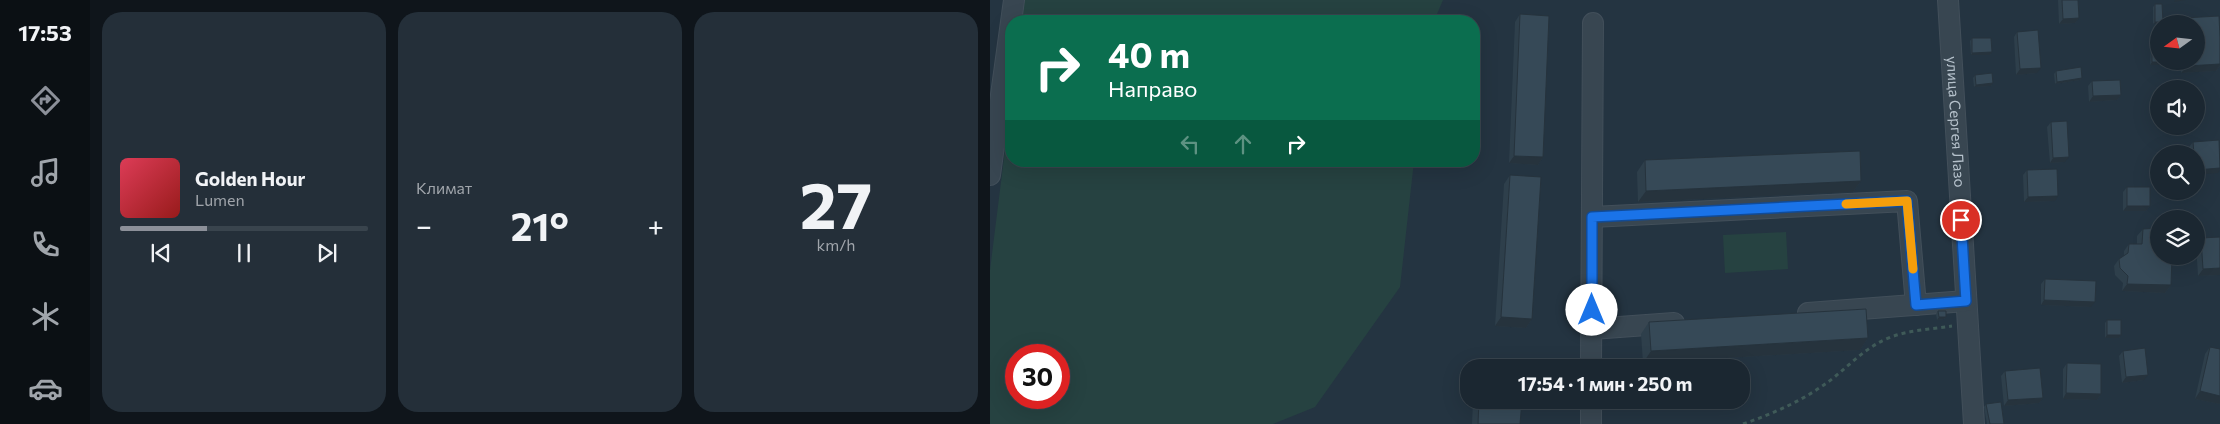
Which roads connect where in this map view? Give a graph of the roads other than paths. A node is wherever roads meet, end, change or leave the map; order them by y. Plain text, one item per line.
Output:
1 (1014, 0) edge
2 (1948, 0) edge
3 (1010, 15) edge
4 (1594, 23) dead end
5 (1005, 32) edge
6 (998, 56) edge
7 (993, 136) edge
8 (990, 175) edge
9 (1592, 217) junction
10 (1966, 301) junction
11 (1916, 305) junction
12 (1788, 315) edge
13 (1690, 322) edge
14 (1592, 329) junction
15 (1591, 359) edge
16 (1591, 409) edge
17 (1591, 424) edge
18 (1974, 424) edge

1 - 3 street
2 - 10 street, улица Сергея Лазо
4 - 9 street
5 - 6 street
6 - 7 street
7 - 8 street
9 - 11 street
9 - 14 street
10 - 11 street
10 - 18 street, улица Сергея Лазо
11 - 12 street
13 - 14 street
14 - 15 street
16 - 17 street

